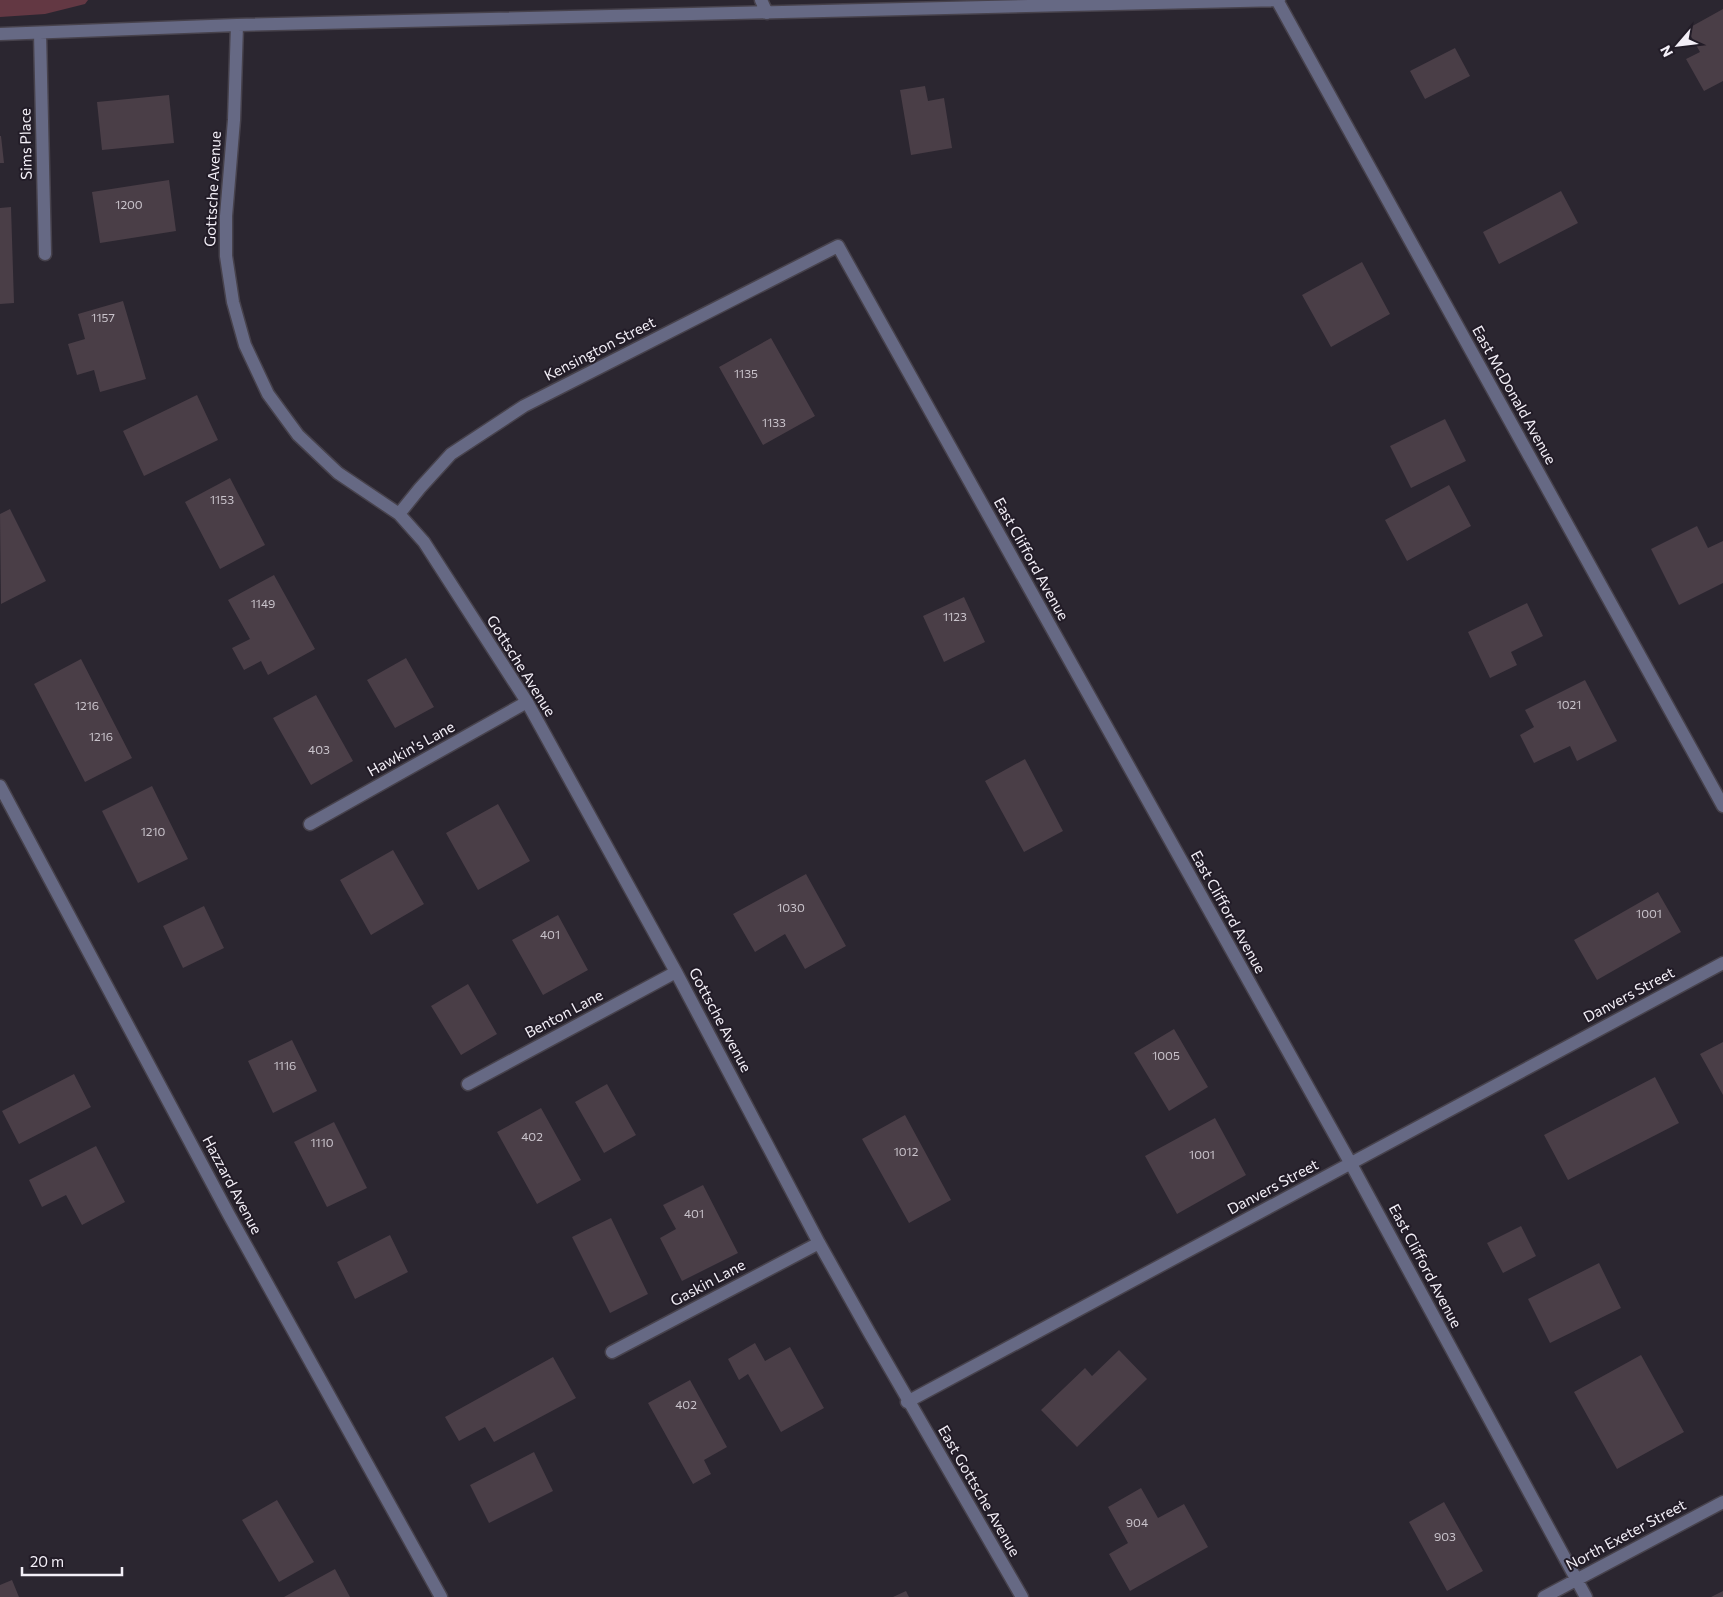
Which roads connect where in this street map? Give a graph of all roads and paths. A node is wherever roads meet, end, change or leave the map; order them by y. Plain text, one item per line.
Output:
1 (761, 0) edge
2 (1278, 0) edge
3 (767, 13) junction
4 (238, 25) junction
5 (40, 32) junction
6 (0, 34) edge
7 (838, 246) joint
8 (45, 254) dead end
9 (399, 514) junction
10 (527, 702) junction
11 (0, 786) edge
12 (1723, 806) edge
13 (310, 824) dead end
14 (1723, 963) edge
15 (676, 972) junction
16 (468, 1084) dead end
17 (1351, 1164) junction
18 (819, 1243) junction
19 (612, 1352) dead end
20 (907, 1402) junction
21 (1723, 1502) edge
22 (1576, 1580) junction
23 (441, 1597) edge
24 (1022, 1597) edge
25 (1544, 1597) edge
26 (1586, 1597) edge

1 - 3 street
2 - 3 street
2 - 12 street, East McDonald Avenue
3 - 4 street
4 - 5 street
4 - 9 street, Gottsche Avenue
5 - 6 street
5 - 8 street, Sims Place
7 - 9 street, Kensington Street
7 - 17 street, East Clifford Avenue
9 - 10 street, Gottsche Avenue
10 - 13 street, Hawkin's Lane
10 - 15 street, Gottsche Avenue
11 - 23 street, Hazzard Avenue
14 - 17 street, Danvers Street
15 - 16 street, Benton Lane
15 - 18 street, Gottsche Avenue
17 - 20 street, Danvers Street
17 - 22 street, East Clifford Avenue
18 - 19 street, Gaskin Lane
18 - 20 street, Gottsche Avenue
20 - 24 street, East Gottsche Avenue
21 - 22 street, North Exeter Street
22 - 25 street, North Exeter Street
22 - 26 street, East Clifford Avenue

